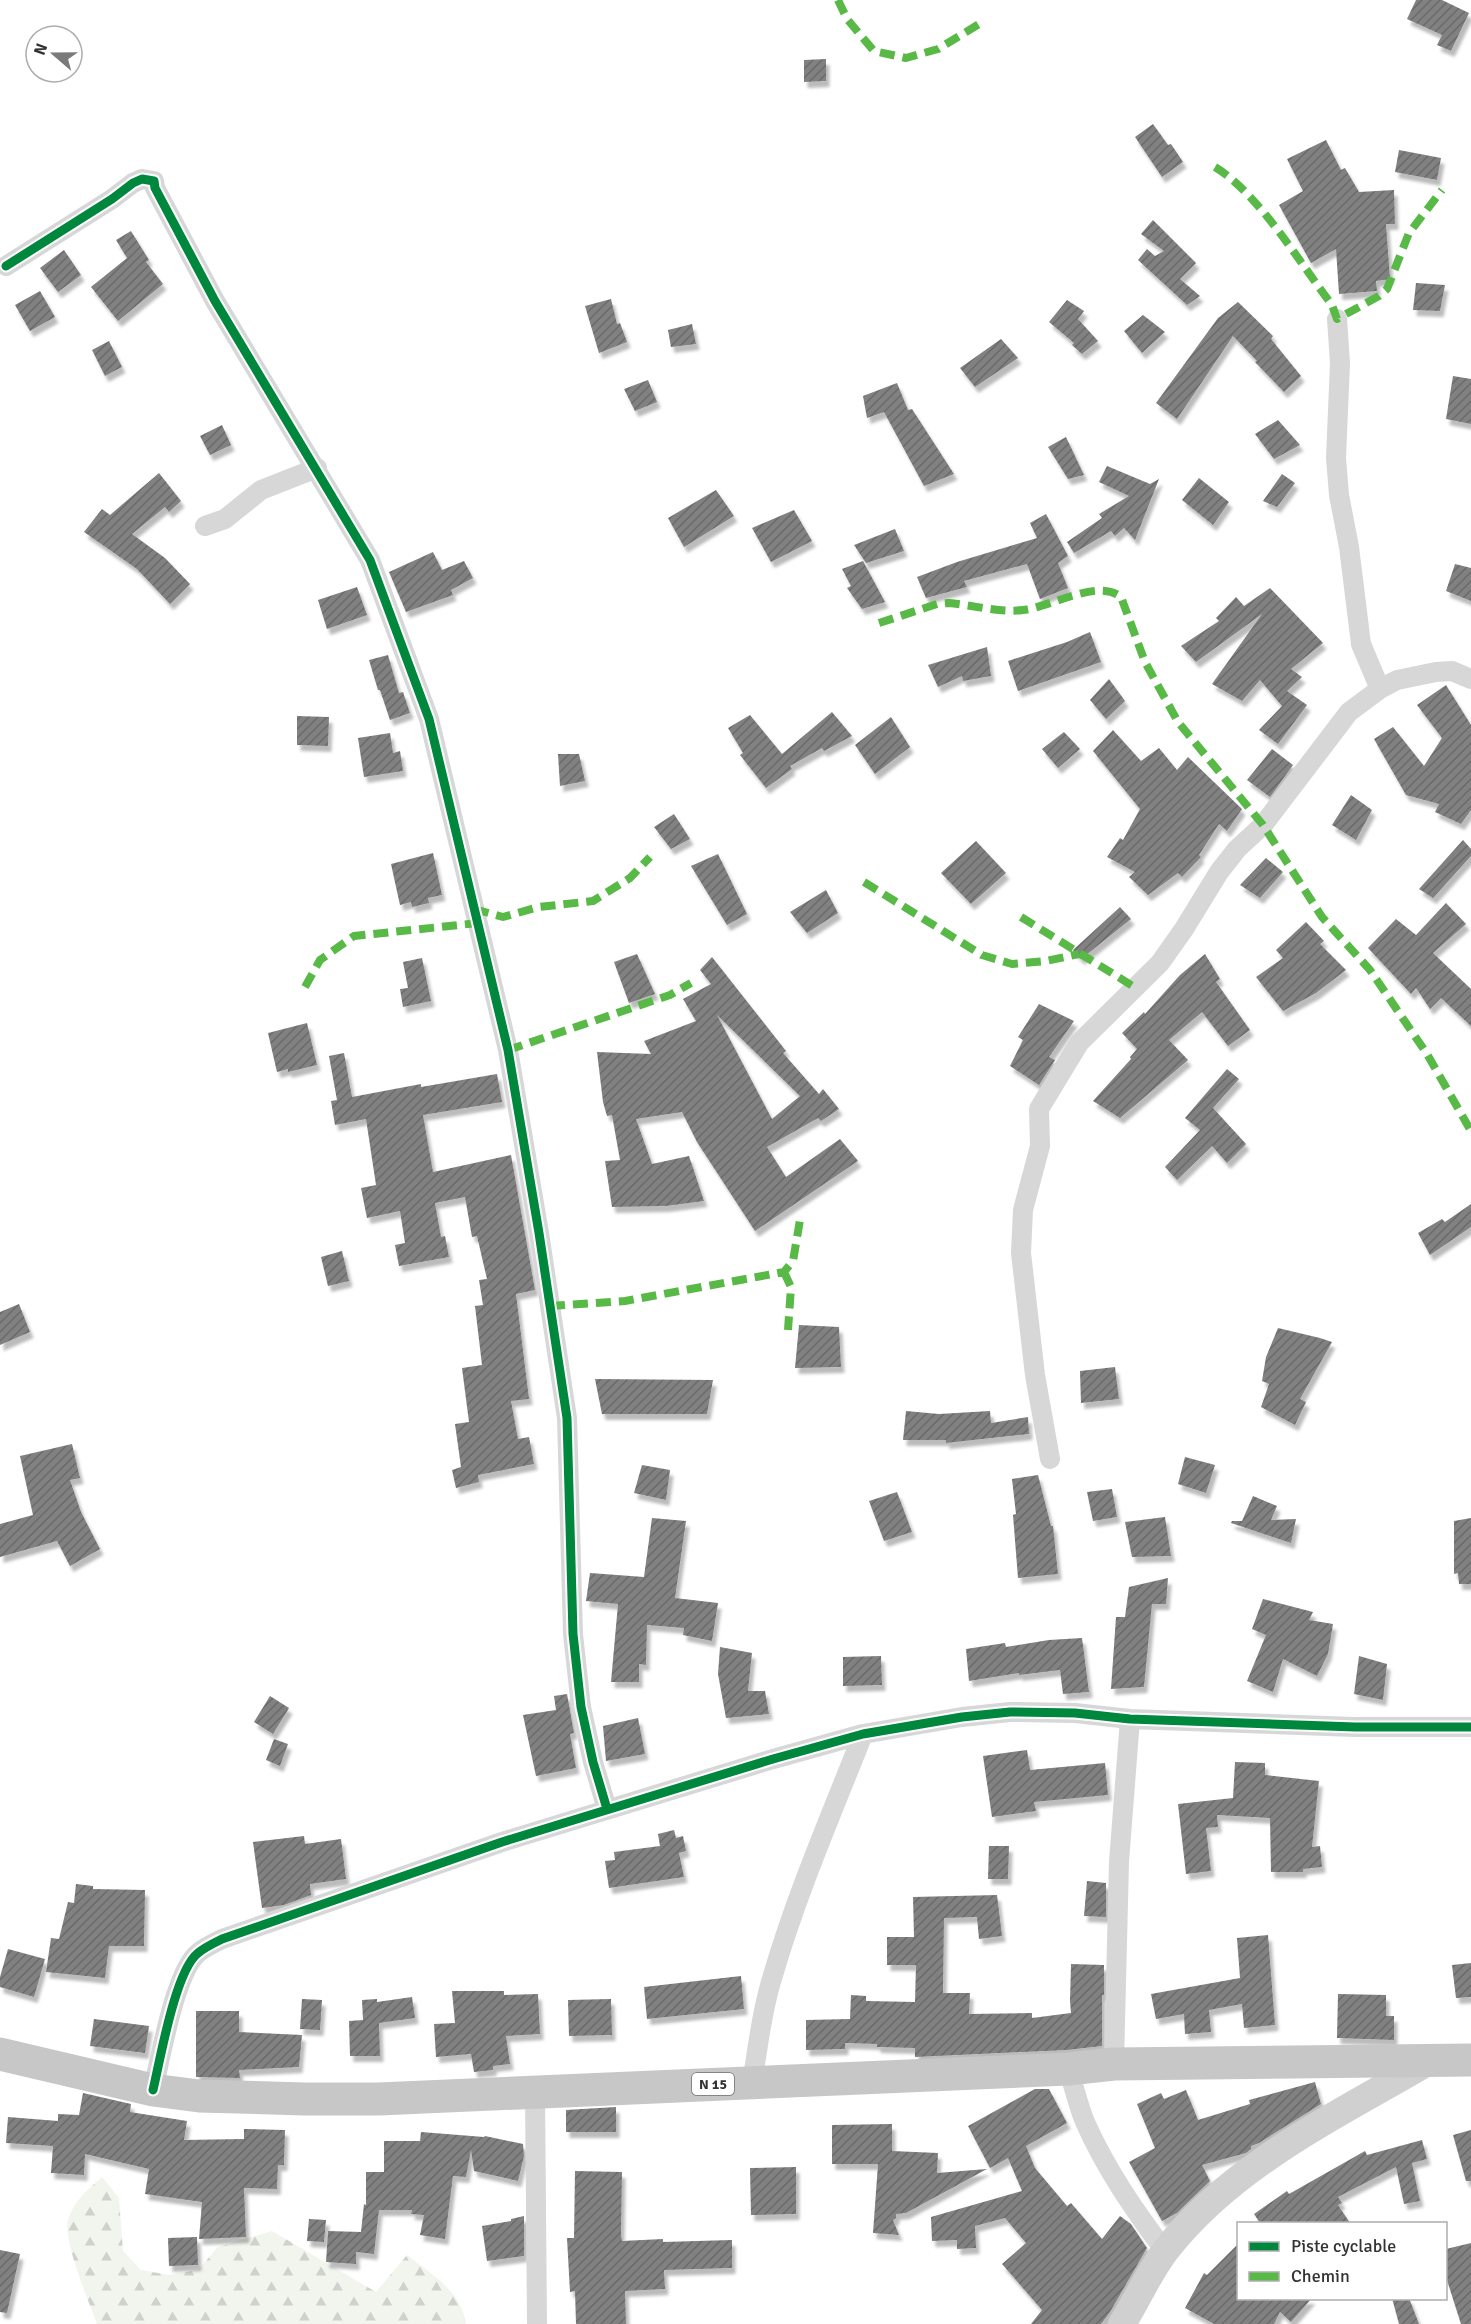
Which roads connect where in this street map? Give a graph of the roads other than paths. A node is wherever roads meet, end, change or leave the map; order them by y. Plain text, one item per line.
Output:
1 (6, 266) dead end
2 (1337, 320) dead end
3 (317, 468) junction
4 (205, 526) dead end
5 (1471, 679) edge
6 (1380, 688) junction
7 (1050, 1459) dead end
8 (1130, 1719) junction
9 (1471, 1727) edge
10 (863, 1734) junction
11 (607, 1809) junction
12 (0, 2054) edge
13 (1431, 2060) junction
14 (1471, 2060) edge
15 (1114, 2064) junction
16 (1068, 2069) junction
17 (752, 2083) junction
18 (153, 2090) junction
19 (535, 2091) junction
20 (1165, 2251) junction
21 (537, 2324) edge
22 (1122, 2324) edge

1 - 3 street
2 - 6 street
3 - 4 street
3 - 11 street
5 - 6 street
6 - 7 street
8 - 9 street
8 - 10 street
8 - 15 street
10 - 11 street
10 - 17 street
11 - 18 street
12 - 18 highway, N 15
13 - 14 highway, N 15
13 - 15 highway, N 15
13 - 20 main road
15 - 16 highway, N 15
16 - 17 highway, N 15
16 - 20 street
17 - 19 highway, N 15
18 - 19 highway, N 15
19 - 21 street
20 - 22 main road

